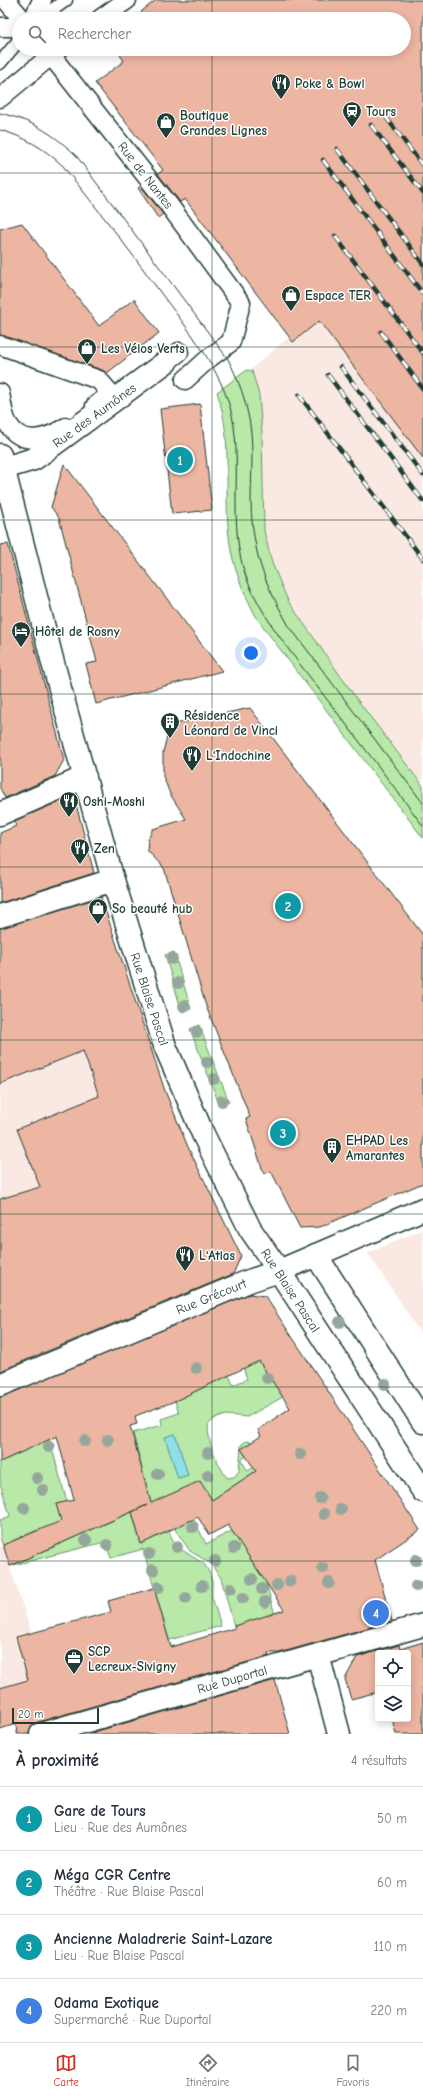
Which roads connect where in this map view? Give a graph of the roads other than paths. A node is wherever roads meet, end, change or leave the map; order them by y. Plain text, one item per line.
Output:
1 (6, 0) edge
2 (42, 0) edge
3 (66, 0) edge
4 (127, 0) edge
5 (16, 12) edge
6 (37, 12) edge
7 (50, 12) edge
8 (110, 12) edge
9 (0, 27) edge
10 (12, 27) edge
11 (12, 48) edge
12 (46, 56) edge
13 (56, 56) edge
14 (0, 63) edge
15 (0, 98) edge
16 (0, 345) edge
17 (172, 357) dead end
18 (185, 380) dead end
19 (0, 393) edge
20 (2, 462) edge
21 (85, 777) junction
22 (0, 814) edge
23 (113, 880) junction
24 (0, 916) edge
25 (423, 1209) edge
26 (316, 1254) junction
27 (279, 1271) junction
28 (0, 1385) edge
29 (423, 1422) edge
30 (423, 1491) edge
31 (423, 1625) edge
32 (318, 1655) junction
33 (41, 1734) edge
34 (339, 1734) edge

1 - 5 street
2 - 6 street
3 - 7 lane
4 - 8 street
9 - 10 street
11 - 14 lane
12 - 15 street
13 - 18 street, Rue de Nantes
16 - 19 street
17 - 20 street, Rue des Aumônes
20 - 21 street, Rue Blaise Pascal
21 - 22 street
21 - 23 street, Rue Blaise Pascal
23 - 24 street
23 - 27 street, Rue Blaise Pascal
25 - 26 street, Rue Grécourt
26 - 27 street, Rue Grécourt
26 - 29 street
27 - 28 street, Rue Grécourt
27 - 30 street, Rue Blaise Pascal
31 - 32 street, Rue Duportal
32 - 33 street, Rue Duportal
32 - 34 street

